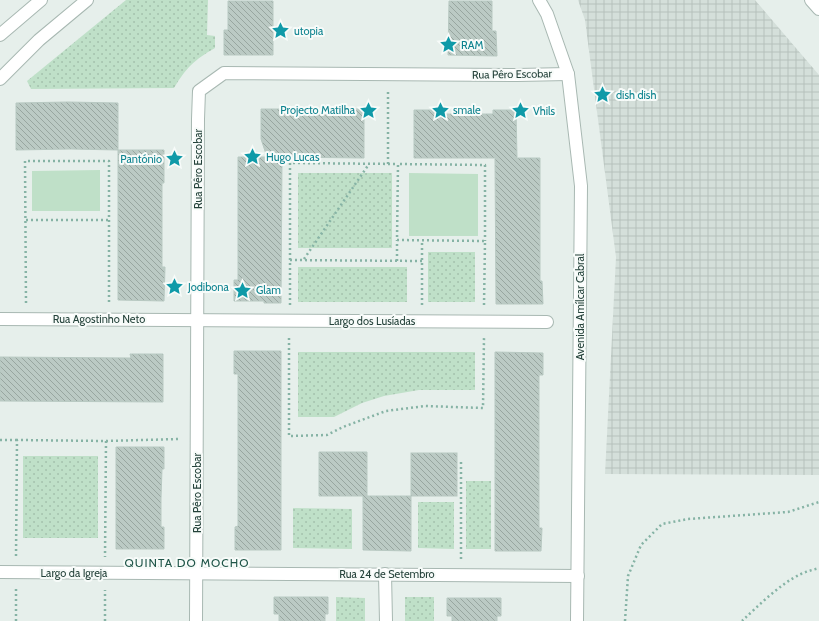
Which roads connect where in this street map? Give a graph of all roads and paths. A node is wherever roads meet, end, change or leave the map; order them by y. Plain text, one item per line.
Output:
1 (41, 0) edge
2 (87, 0) edge
3 (539, 0) edge
4 (811, 0) edge
5 (819, 9) edge
6 (0, 35) edge
7 (388, 74) junction
8 (568, 74) junction
9 (0, 79) edge
10 (369, 164) junction
11 (388, 164) junction
12 (398, 164) junction
13 (26, 220) junction
14 (109, 220) junction
15 (397, 240) junction
16 (422, 240) junction
17 (485, 241) junction
18 (290, 260) junction
19 (304, 260) junction
20 (397, 261) junction
21 (422, 261) junction
22 (0, 319) edge
23 (26, 319) junction
24 (109, 320) junction
25 (197, 320) junction
26 (289, 320) junction
27 (422, 321) junction
28 (484, 322) junction
29 (547, 322) dead end
30 (197, 438) junction
31 (0, 440) edge
32 (17, 440) junction
33 (106, 441) junction
34 (461, 461) dead end
35 (819, 502) edge
36 (819, 568) edge
37 (0, 572) edge
38 (16, 572) junction
39 (105, 573) junction
40 (196, 573) junction
41 (385, 574) junction
42 (461, 575) junction
43 (578, 576) junction
44 (16, 621) edge
45 (105, 621) edge
46 (196, 621) edge
47 (386, 621) edge
48 (578, 621) edge
49 (625, 621) edge
50 (742, 621) edge

1 - 6 street
2 - 9 street
3 - 8 street, Avenida Amílcar Cabral
4 - 5 street
7 - 8 street, Rua Pêro Escobar
7 - 11 path
7 - 25 street, Rua Pêro Escobar
8 - 43 street, Avenida Amílcar Cabral
10 - 11 path
10 - 18 path
10 - 19 path
11 - 12 path
12 - 15 path
12 - 17 path
13 - 14 path
13 - 14 path
13 - 23 path
14 - 24 path
15 - 16 path
15 - 20 path
16 - 17 path
16 - 21 path
17 - 28 path
18 - 19 path
18 - 26 path
19 - 20 path
20 - 21 path
21 - 27 path
22 - 23 street, Rua Agostinho Neto
23 - 24 street, Rua Agostinho Neto
24 - 25 street, Rua Agostinho Neto
25 - 26 street, Largo dos Lusíadas
25 - 30 street, Rua Pêro Escobar
26 - 27 street, Largo dos Lusíadas
26 - 28 path
27 - 28 street, Largo dos Lusíadas
28 - 29 street, Largo dos Lusíadas
30 - 33 path
30 - 40 street, Rua Pêro Escobar
31 - 32 path
32 - 33 path
32 - 38 path
33 - 39 path
34 - 42 path
35 - 49 path
36 - 50 path
37 - 38 street, Largo da Igreja
38 - 39 street, Largo da Igreja
38 - 44 path
39 - 40 street, Largo da Igreja
39 - 45 path
40 - 41 street, Rua 24 de Setembro
40 - 46 street, Rua Pêro Escobar
41 - 42 street, Rua 24 de Setembro
41 - 47 street
42 - 43 street, Rua 24 de Setembro
43 - 48 street, Avenida Amílcar Cabral

